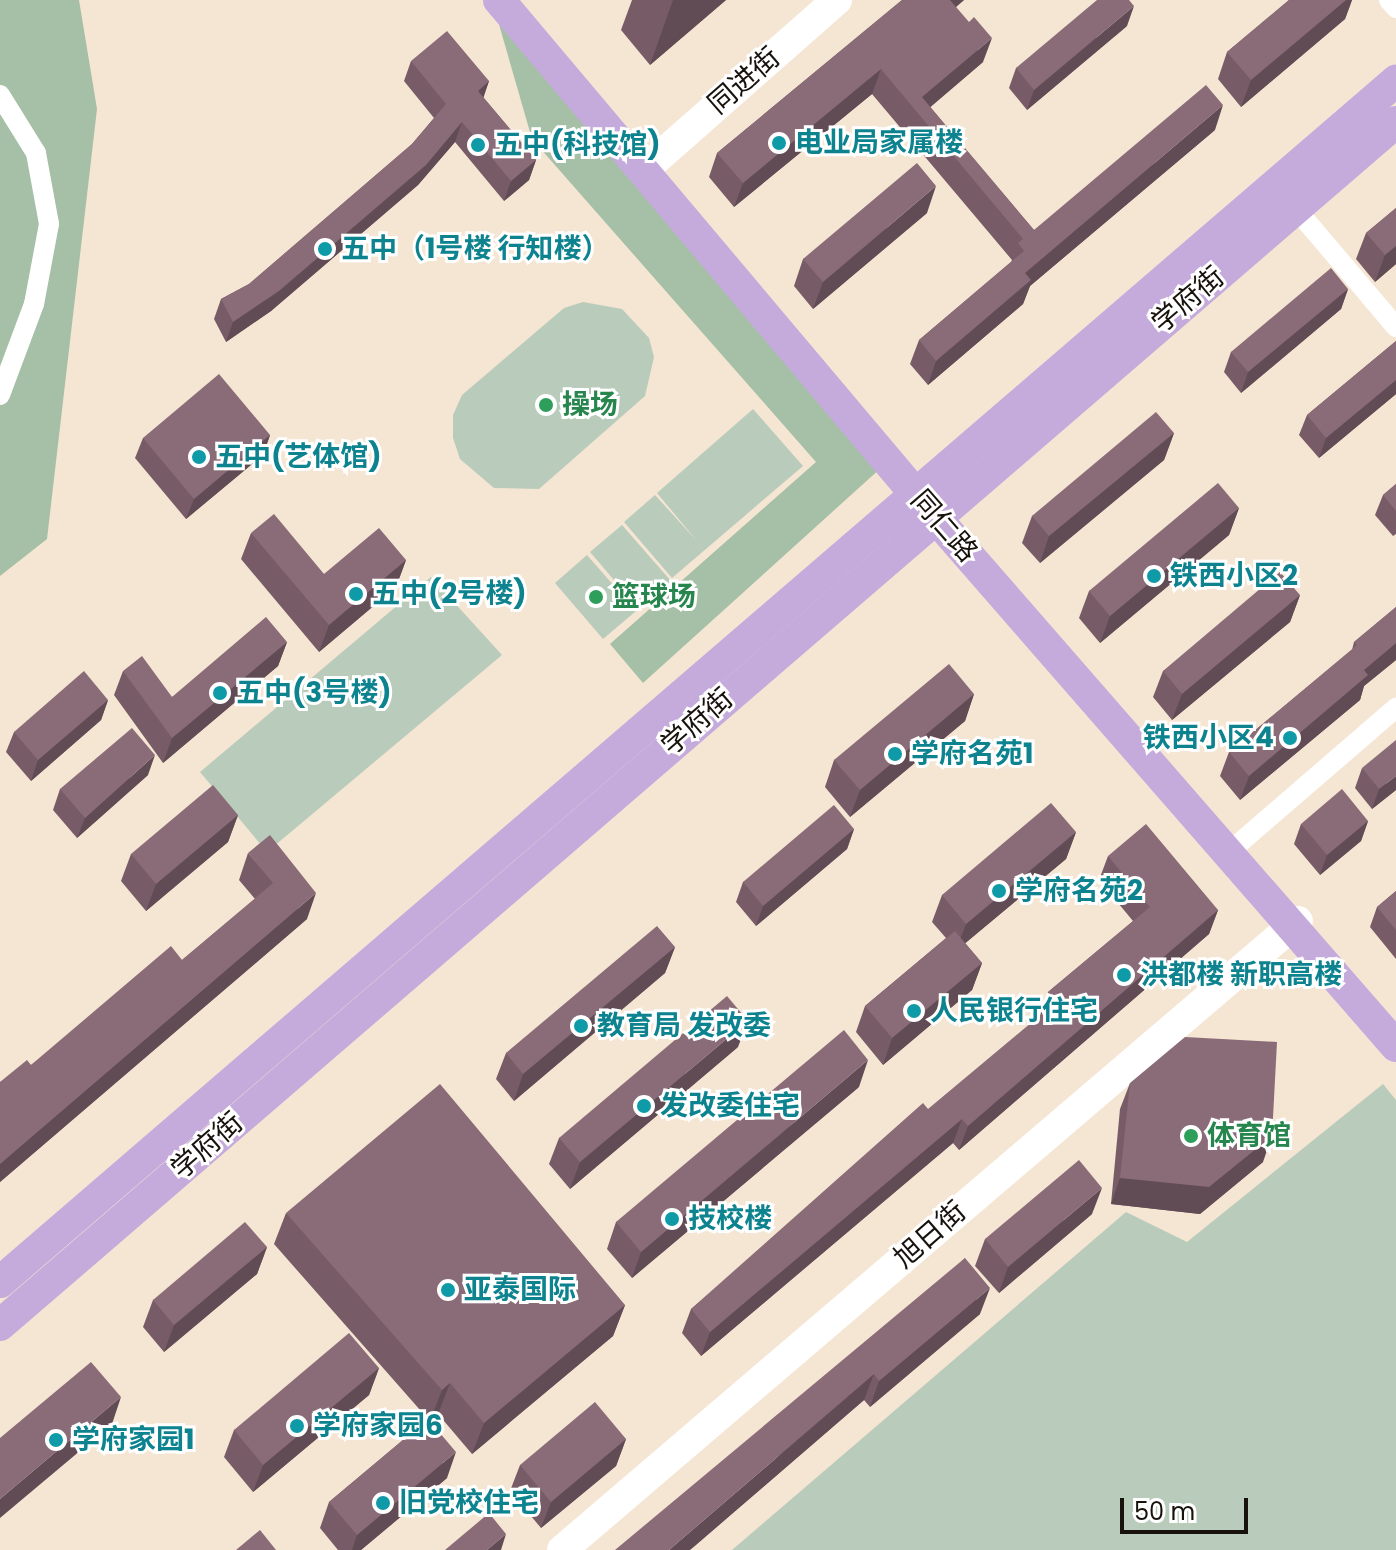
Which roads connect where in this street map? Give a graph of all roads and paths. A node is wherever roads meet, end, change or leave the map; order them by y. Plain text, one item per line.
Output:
1 (499, 0) edge
2 (514, 0) edge
3 (837, 0) edge
4 (1389, 0) edge
5 (1396, 8) edge
6 (1396, 81) edge
7 (0, 95) edge
8 (1396, 122) edge
9 (652, 163) junction
10 (1296, 209) junction
11 (1396, 327) edge
12 (0, 395) edge
13 (930, 502) junction
14 (1396, 708) edge
15 (1232, 849) junction
16 (1295, 923) junction
17 (1396, 1032) edge
18 (1396, 1046) edge
19 (0, 1282) edge
20 (0, 1325) edge
21 (562, 1550) edge

1 - 13 main road, 同仁路
2 - 9 main road, 同仁路
3 - 9 main road, 同进街
4 - 5 street
6 - 13 main road, 学府街
7 - 12 street
8 - 10 main road, 学府街
9 - 13 main road, 同仁路
10 - 11 street
10 - 13 main road, 学府街
13 - 15 main road, 同仁路
13 - 19 main road, 学府街
13 - 20 main road, 学府街
14 - 15 street
15 - 16 main road, 同仁路
16 - 17 main road, 同仁路
16 - 18 main road, 同仁路
16 - 21 main road, 旭日街

